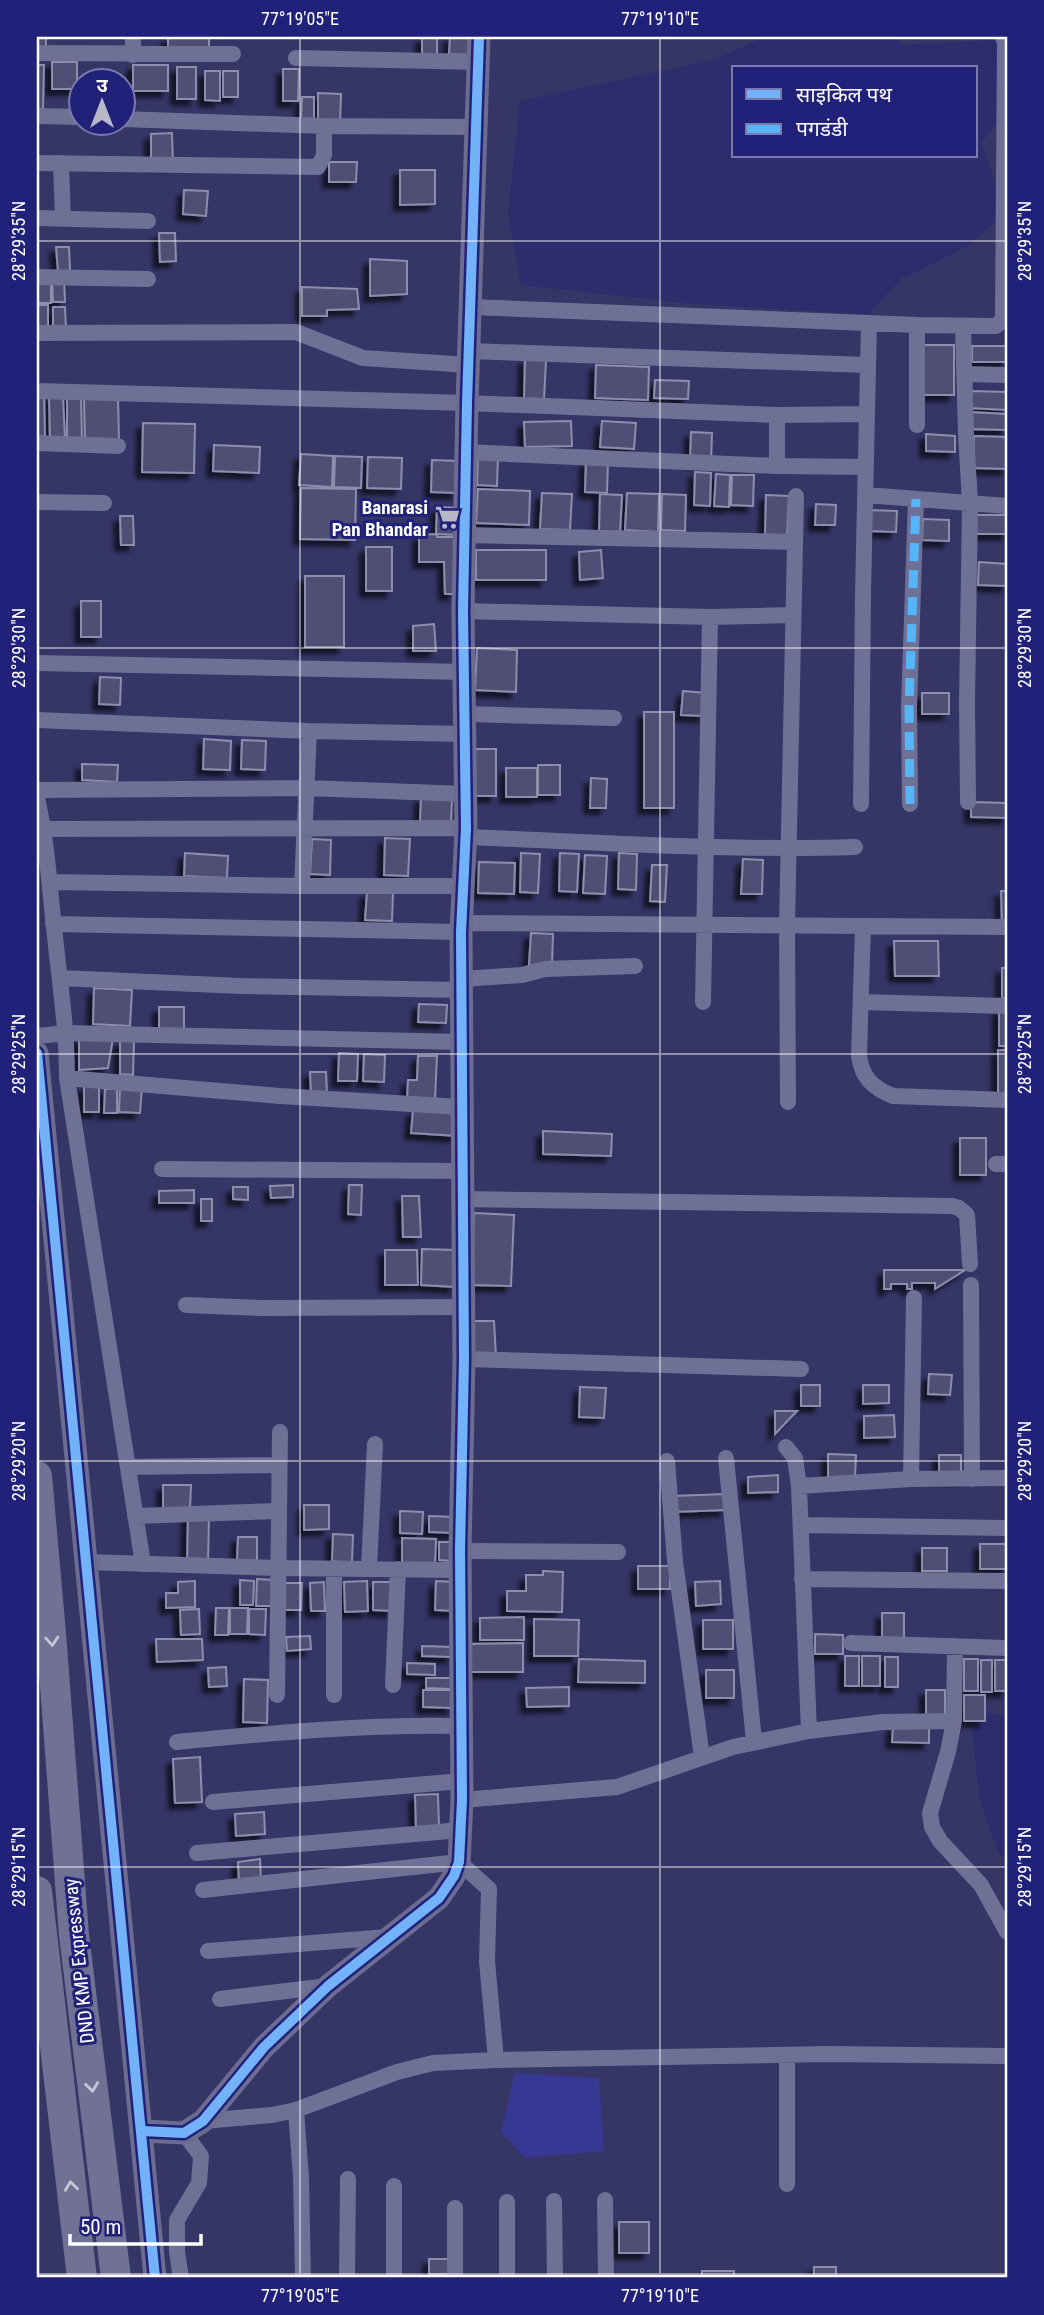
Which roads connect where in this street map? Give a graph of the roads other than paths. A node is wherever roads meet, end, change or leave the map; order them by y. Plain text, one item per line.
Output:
1 (133, 37) edge
2 (479, 37) edge
3 (1003, 37) edge
4 (37, 53) edge
5 (233, 54) dead end
6 (133, 55) junction
7 (296, 58) dead end
8 (478, 62) junction
9 (37, 116) edge
10 (66, 117) edge
11 (136, 119) edge
12 (324, 126) junction
13 (477, 127) junction
14 (1005, 133) edge
15 (37, 163) edge
16 (61, 163) junction
17 (37, 218) edge
18 (63, 218) junction
19 (148, 221) dead end
20 (37, 277) edge
21 (148, 279) dead end
22 (1005, 304) edge
23 (471, 307) junction
24 (869, 323) junction
25 (917, 325) junction
26 (963, 327) junction
27 (37, 332) edge
28 (469, 358) junction
29 (867, 365) junction
30 (964, 374) junction
31 (1007, 374) edge
32 (37, 391) edge
33 (467, 403) junction
34 (866, 414) junction
35 (776, 415) junction
36 (917, 425) dead end
37 (37, 443) edge
38 (118, 446) dead end
39 (466, 452) junction
40 (777, 466) junction
41 (866, 467) junction
42 (866, 495) junction
43 (796, 496) dead end
44 (916, 499) junction
45 (37, 502) edge
46 (104, 503) dead end
47 (970, 503) junction
48 (1007, 506) edge
49 (465, 536) junction
50 (795, 542) junction
51 (463, 611) junction
52 (793, 615) junction
53 (710, 617) junction
54 (37, 663) edge
55 (465, 672) junction
56 (614, 718) dead end
57 (37, 720) edge
58 (465, 724) junction
59 (309, 731) junction
60 (307, 788) junction
61 (37, 790) edge
62 (466, 794) junction
63 (37, 798) edge
64 (968, 802) dead end
65 (861, 804) dead end
66 (910, 804) dead end
67 (41, 819) edge
68 (304, 827) junction
69 (465, 832) junction
70 (705, 847) junction
71 (855, 847) dead end
72 (788, 849) junction
73 (51, 882) junction
74 (302, 886) junction
75 (463, 886) junction
76 (53, 924) junction
77 (705, 925) junction
78 (787, 926) junction
79 (863, 926) junction
80 (1007, 926) edge
81 (461, 927) junction
82 (635, 967) dead end
83 (60, 978) junction
84 (462, 985) junction
85 (703, 1002) dead end
86 (860, 1002) junction
87 (1007, 1006) edge
88 (67, 1033) junction
89 (37, 1036) edge
90 (461, 1042) junction
91 (37, 1053) edge
92 (67, 1078) junction
93 (1007, 1100) edge
94 (788, 1102) dead end
95 (461, 1107) junction
96 (162, 1169) dead end
97 (462, 1171) junction
98 (463, 1199) junction
99 (970, 1264) dead end
100 (971, 1285) dead end
101 (914, 1298) dead end
102 (186, 1305) dead end
103 (462, 1307) junction
104 (464, 1359) junction
105 (801, 1369) dead end
106 (280, 1432) dead end
107 (375, 1444) dead end
108 (786, 1447) dead end
109 (726, 1458) dead end
110 (667, 1461) dead end
111 (278, 1465) junction
112 (128, 1467) junction
113 (37, 1475) edge
114 (1007, 1478) edge
115 (911, 1479) junction
116 (972, 1479) junction
117 (799, 1486) junction
118 (278, 1511) junction
119 (135, 1516) junction
120 (801, 1525) junction
121 (1007, 1528) edge
122 (618, 1552) dead end
123 (460, 1560) junction
124 (87, 1562) junction
125 (143, 1564) junction
126 (277, 1568) junction
127 (334, 1568) junction
128 (369, 1568) junction
129 (398, 1569) junction
130 (802, 1579) junction
131 (1007, 1581) edge
132 (851, 1643) dead end
133 (955, 1646) junction
134 (1007, 1648) edge
135 (393, 1685) dead end
136 (277, 1695) dead end
137 (334, 1695) dead end
138 (954, 1721) junction
139 (462, 1726) junction
140 (809, 1731) junction
141 (754, 1741) junction
142 (177, 1742) dead end
143 (702, 1757) junction
144 (462, 1790) junction
145 (213, 1802) dead end
146 (461, 1830) junction
147 (197, 1853) dead end
148 (459, 1862) junction
149 (203, 1890) dead end
150 (37, 1891) edge
151 (1007, 1932) edge
152 (388, 1937) junction
153 (208, 1951) dead end
154 (328, 1986) junction
155 (220, 1999) dead end
156 (787, 2055) junction
157 (1007, 2056) edge
158 (496, 2060) junction
159 (296, 2110) junction
160 (194, 2127) junction
161 (142, 2131) junction
162 (348, 2179) dead end
163 (787, 2184) dead end
164 (394, 2186) dead end
165 (605, 2200) dead end
166 (554, 2201) dead end
167 (507, 2202) dead end
168 (455, 2208) dead end
169 (82, 2278) edge
170 (116, 2278) edge
171 (155, 2278) edge
172 (181, 2278) edge
173 (303, 2278) edge
174 (347, 2278) edge
175 (394, 2278) edge
176 (455, 2278) edge
177 (507, 2278) edge
178 (555, 2278) edge
179 (606, 2278) edge

1 - 6 street
2 - 8 street
3 - 14 street
4 - 6 street
5 - 6 street
7 - 8 street
8 - 13 street
9 - 10 street
11 - 12 street
12 - 13 street
12 - 16 street
13 - 23 street
14 - 22 street
15 - 16 street
16 - 18 street
17 - 18 street
18 - 19 street
20 - 21 street
22 - 26 street
23 - 24 street
23 - 28 street
24 - 25 street
24 - 29 street
25 - 26 street
25 - 36 street
26 - 30 street
27 - 28 street
28 - 29 street
28 - 33 street
29 - 34 street
30 - 31 street
30 - 47 street
32 - 33 street
33 - 35 street
33 - 39 street
34 - 35 street
34 - 41 street
35 - 40 street
37 - 38 street
39 - 40 street
39 - 49 street
40 - 41 street
41 - 42 street
42 - 44 street
42 - 65 street
43 - 50 street
44 - 47 street
44 - 66 street
45 - 46 street
47 - 48 street
47 - 64 street
49 - 50 street
49 - 51 street
50 - 52 street
51 - 53 street
51 - 55 street
52 - 53 street
52 - 72 street
53 - 70 street
54 - 55 street
55 - 58 street
56 - 58 street
57 - 59 street
58 - 59 street
58 - 62 street
59 - 60 street
60 - 61 street
60 - 62 street
60 - 68 street
62 - 69 street
63 - 67 street
67 - 68 street
67 - 73 street
68 - 69 street
68 - 74 street
69 - 70 street
69 - 75 street
70 - 72 street
70 - 77 street
71 - 72 street
72 - 78 street
73 - 74 street
73 - 76 street
74 - 75 street
75 - 81 street
76 - 81 street
76 - 83 street
77 - 78 street
77 - 81 street
77 - 85 street
78 - 79 street
78 - 94 street
79 - 80 street
79 - 86 street
81 - 84 street
82 - 84 street
83 - 84 street
83 - 88 street
84 - 90 street
86 - 87 street
86 - 93 street
88 - 89 street
88 - 90 street
88 - 92 street
90 - 95 street
91 - 124 street
92 - 95 street
92 - 112 street
95 - 97 street
96 - 97 street
97 - 98 street
98 - 99 street
98 - 103 street
100 - 116 street
101 - 115 street
102 - 103 street
103 - 104 street
104 - 105 street
104 - 123 street
106 - 111 street
107 - 128 street
108 - 117 street
109 - 141 street
110 - 143 street
111 - 112 street
111 - 118 street
112 - 119 street
113 -> 170 highway, DND KMP Expressway
114 - 116 street
115 - 116 street
115 - 117 street
117 - 120 street
118 - 119 street
118 - 126 street
119 - 125 street
120 - 121 street
120 - 130 street
122 - 123 street
123 - 129 street
123 - 139 street
124 - 125 street
124 - 161 street
125 - 126 street
126 - 127 street
126 - 136 street
127 - 128 street
127 - 137 street
128 - 129 street
129 - 135 street
130 - 131 street
130 - 140 street
132 - 133 street
133 - 134 street
133 - 138 street
138 - 140 street
138 - 151 street
139 - 142 street
139 - 144 street
140 - 141 street
141 - 143 street
143 - 144 street
144 - 145 street
144 - 146 street
146 - 147 street
146 - 148 street
148 - 149 street
148 - 152 street
148 - 158 street
169 -> 150 highway, DND KMP Expressway
152 - 153 street
152 - 154 street
154 - 155 street
154 - 160 street
156 - 157 street
156 - 158 street
156 - 163 street
158 - 159 street
159 - 160 street
159 - 173 street
160 - 161 street
160 - 172 street
161 - 171 street
162 - 174 street
164 - 175 street
165 - 179 street
166 - 178 street
167 - 177 street
168 - 176 street

